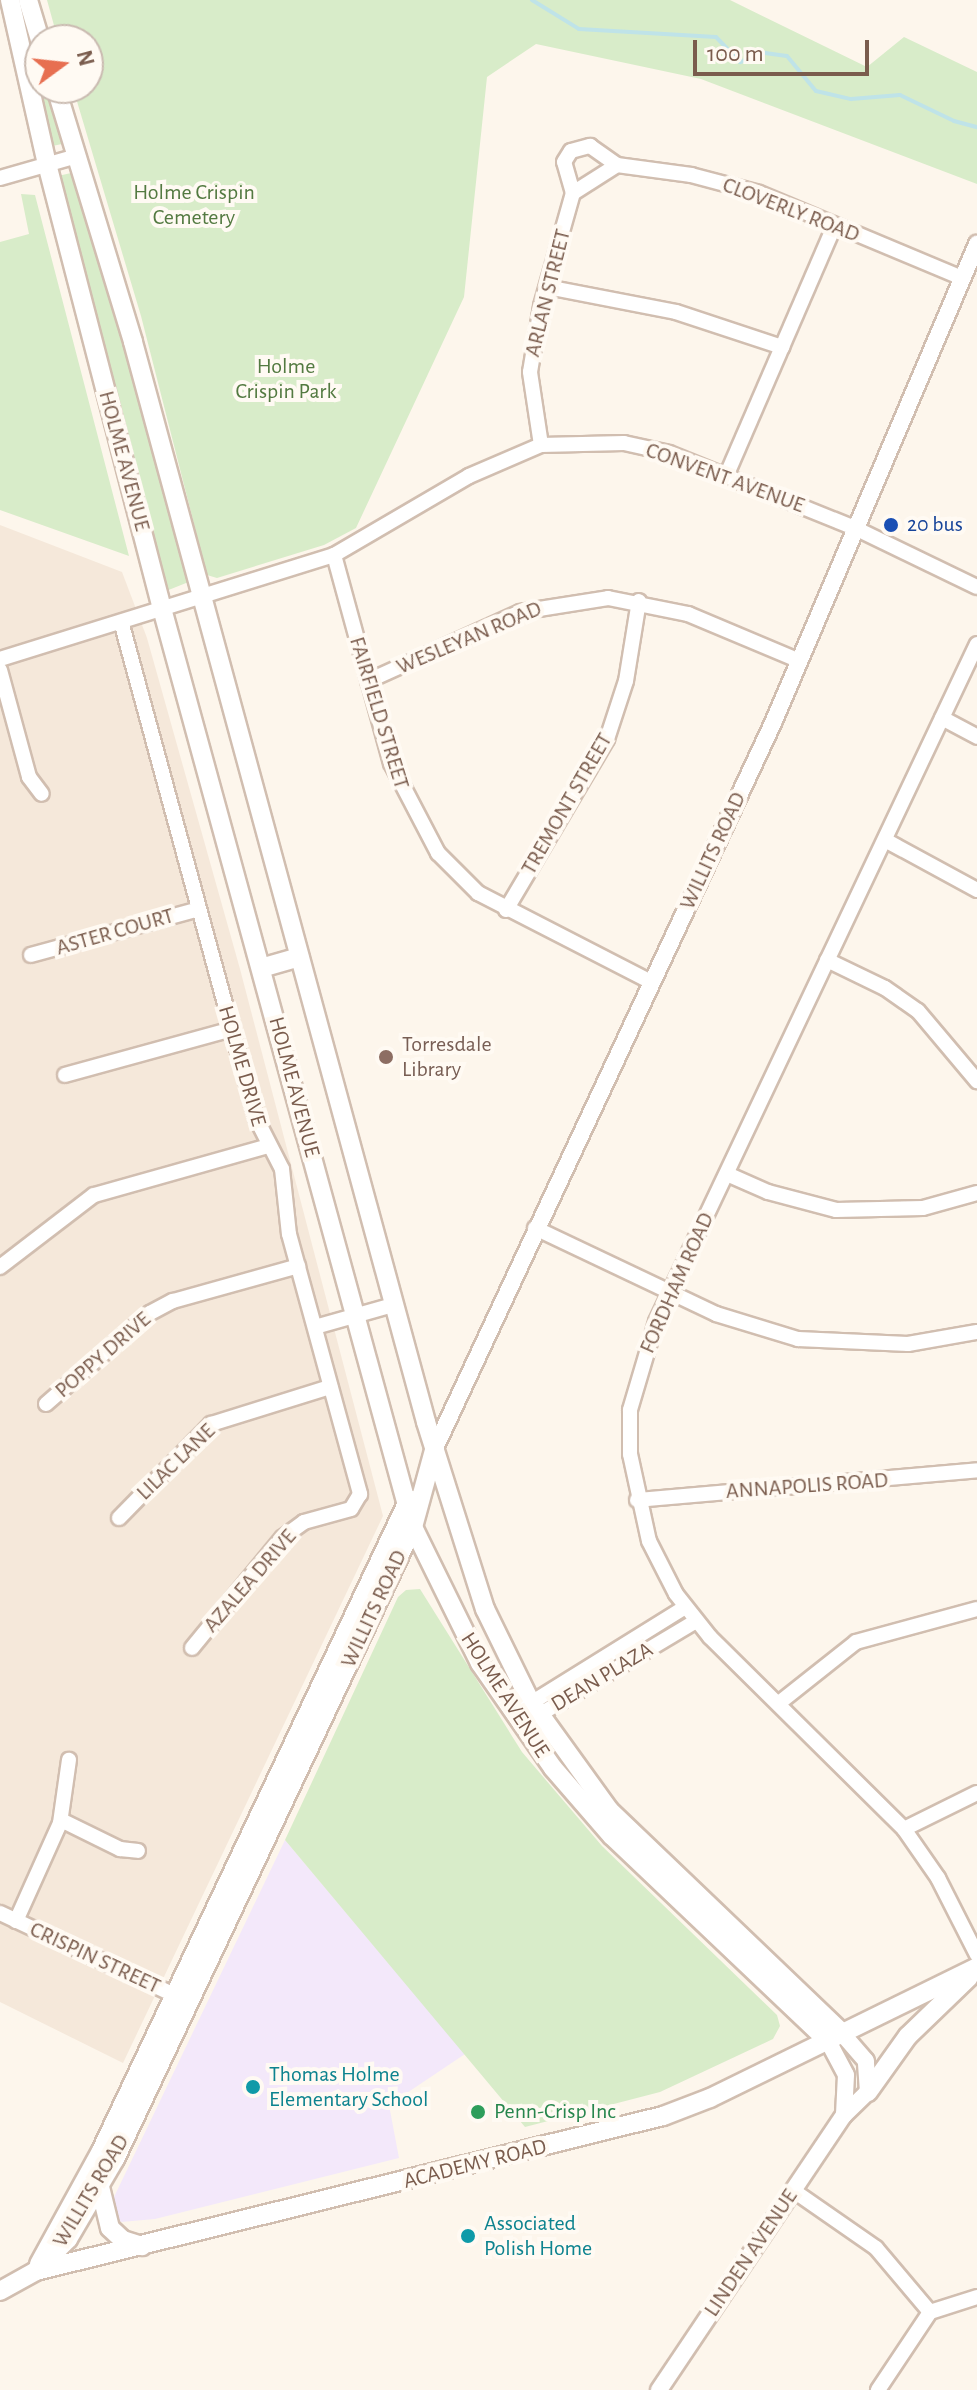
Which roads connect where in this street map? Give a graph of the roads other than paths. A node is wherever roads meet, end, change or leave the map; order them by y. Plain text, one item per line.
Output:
1 (20, 4) edge
2 (31, 24) edge
3 (61, 104) edge
4 (77, 156) junction
5 (47, 164) junction
6 (617, 165) junction
7 (0, 178) edge
8 (573, 193) junction
9 (835, 225) junction
10 (977, 244) edge
11 (962, 278) junction
12 (547, 287) junction
13 (782, 347) junction
14 (541, 445) junction
15 (727, 474) junction
16 (857, 529) junction
17 (334, 555) junction
18 (977, 587) edge
19 (203, 595) junction
20 (639, 601) junction
21 (163, 612) junction
22 (122, 625) junction
23 (977, 644) edge
24 (0, 659) edge
25 (800, 661) junction
26 (0, 670) edge
27 (368, 681) junction
28 (942, 718) junction
29 (977, 737) edge
30 (42, 794) dead end
31 (885, 840) junction
32 (977, 890) edge
33 (199, 909) junction
34 (506, 910) junction
35 (31, 955) dead end
36 (299, 957) junction
37 (827, 960) junction
38 (261, 968) junction
39 (651, 982) junction
40 (232, 1029) junction
41 (65, 1075) dead end
42 (977, 1081) edge
43 (268, 1146) junction
44 (727, 1174) junction
45 (977, 1193) edge
46 (535, 1228) junction
47 (298, 1266) junction
48 (0, 1267) edge
49 (670, 1293) junction
50 (393, 1305) junction
51 (356, 1315) junction
52 (315, 1327) junction
53 (977, 1332) edge
54 (330, 1387) junction
55 (46, 1404) dead end
56 (434, 1450) junction
57 (977, 1470) edge
58 (637, 1500) junction
59 (407, 1503) junction
60 (358, 1504) joint
61 (119, 1518) dead end
62 (413, 1527) junction
63 (685, 1607) junction
64 (977, 1609) edge
65 (696, 1621) junction
66 (192, 1648) dead end
67 (779, 1703) junction
68 (534, 1707) junction
69 (516, 1718) junction
70 (69, 1760) dead end
71 (977, 1793) edge
72 (61, 1820) junction
73 (904, 1829) junction
74 (138, 1851) dead end
75 (0, 1913) edge
76 (16, 1921) junction
77 (977, 1955) edge
78 (977, 1969) edge
79 (182, 1999) junction
80 (835, 2037) junction
81 (868, 2092) junction
82 (844, 2115) junction
83 (100, 2187) junction
84 (794, 2191) junction
85 (142, 2246) junction
86 (36, 2271) junction
87 (0, 2291) edge
88 (977, 2297) edge
89 (930, 2312) junction
90 (659, 2390) edge
91 (878, 2390) edge

1 - 2 main road, HOLME AVENUE
1 - 5 main road, HOLME AVENUE
3 - 4 main road, HOLME AVENUE
4 - 5 street
4 - 19 main road, HOLME AVENUE
5 - 7 street
5 - 21 main road, HOLME AVENUE
6 - 8 street
6 - 8 street, CLOVERLY ROAD
6 - 9 street, CLOVERLY ROAD
8 - 12 street, ARLAN STREET
9 - 11 street, CLOVERLY ROAD
9 - 13 street
10 - 11 street, WILLITS ROAD
11 - 16 street, WILLITS ROAD
12 - 13 street
12 - 14 street, ARLAN STREET
13 - 15 street
14 - 15 street, CONVENT AVENUE
14 - 17 street, CONVENT AVENUE
15 - 16 street, CONVENT AVENUE
16 - 18 street, CONVENT AVENUE
16 - 25 street, WILLITS ROAD
17 - 19 street, CONVENT AVENUE
17 - 27 street, FAIRFIELD STREET
19 - 21 street, CONVENT AVENUE
19 - 36 main road, HOLME AVENUE
20 - 25 street, WESLEYAN ROAD
20 - 27 street, WESLEYAN ROAD
20 - 34 street, TREMONT STREET
21 - 22 street, CONVENT AVENUE
21 - 38 main road, HOLME AVENUE
22 - 24 street, CONVENT AVENUE
22 - 33 street, HOLME DRIVE
23 - 28 street, FORDHAM ROAD
25 - 39 street, WILLITS ROAD
26 - 30 street
27 - 34 street, FAIRFIELD STREET
28 - 29 street
28 - 31 street, FORDHAM ROAD
31 - 32 street
31 - 37 street, FORDHAM ROAD
33 - 35 street, ASTER COURT
33 - 40 street, HOLME DRIVE
34 - 39 street, FAIRFIELD STREET
36 - 38 main road
36 - 50 main road, HOLME AVENUE
37 - 42 street
37 - 44 street, FORDHAM ROAD
38 - 51 main road, HOLME AVENUE
39 - 46 street, WILLITS ROAD
40 - 41 street
40 - 43 street, HOLME DRIVE
43 - 47 street, HOLME DRIVE
43 - 48 street
44 - 45 street
44 - 49 street, FORDHAM ROAD
46 - 49 street
46 - 56 street, WILLITS ROAD
47 - 52 street, HOLME DRIVE
47 - 55 street, POPPY DRIVE
49 - 53 street
49 - 58 street, FORDHAM ROAD
50 - 51 street
50 - 56 main road, HOLME AVENUE
51 - 52 street
51 - 59 main road, HOLME AVENUE
52 - 54 street, HOLME DRIVE
54 - 60 street, HOLME DRIVE
54 - 61 street, LILAC LANE
56 - 59 main road, WILLITS ROAD
56 - 62 main road, WILLITS ROAD
56 - 68 main road, HOLME AVENUE
57 - 58 street, ANNAPOLIS ROAD
58 - 63 street, FORDHAM ROAD
59 - 62 main road, HOLME AVENUE
59 - 79 main road, WILLITS ROAD
60 - 66 street, AZALEA DRIVE
62 - 69 main road, HOLME AVENUE
62 - 79 main road, WILLITS ROAD
63 - 65 street, FORDHAM ROAD
63 - 68 street, DEAN PLAZA
64 - 67 street
65 - 67 street, FORDHAM ROAD
65 - 68 street, DEAN PLAZA
67 - 73 street, FORDHAM ROAD
68 - 69 street, DEAN PLAZA
68 - 80 main road, HOLME AVENUE
69 - 80 main road, HOLME AVENUE
70 - 72 street
71 - 73 street
72 - 74 street
72 - 76 street
73 - 77 street, FORDHAM ROAD
75 - 76 street, CRISPIN STREET
76 - 79 street, CRISPIN STREET
78 - 80 main road, ACADEMY ROAD
78 - 81 main road
79 - 83 main road, WILLITS ROAD
79 - 86 main road, WILLITS ROAD
80 - 81 street
80 - 82 street
80 - 85 main road, ACADEMY ROAD
81 - 82 street, LINDEN AVENUE
82 - 84 street, LINDEN AVENUE
83 - 85 main road
83 - 86 main road, WILLITS ROAD
84 - 89 street
84 - 90 street, LINDEN AVENUE
85 - 86 main road, ACADEMY ROAD
86 - 87 main road, ACADEMY ROAD
88 - 89 street
89 - 91 street

